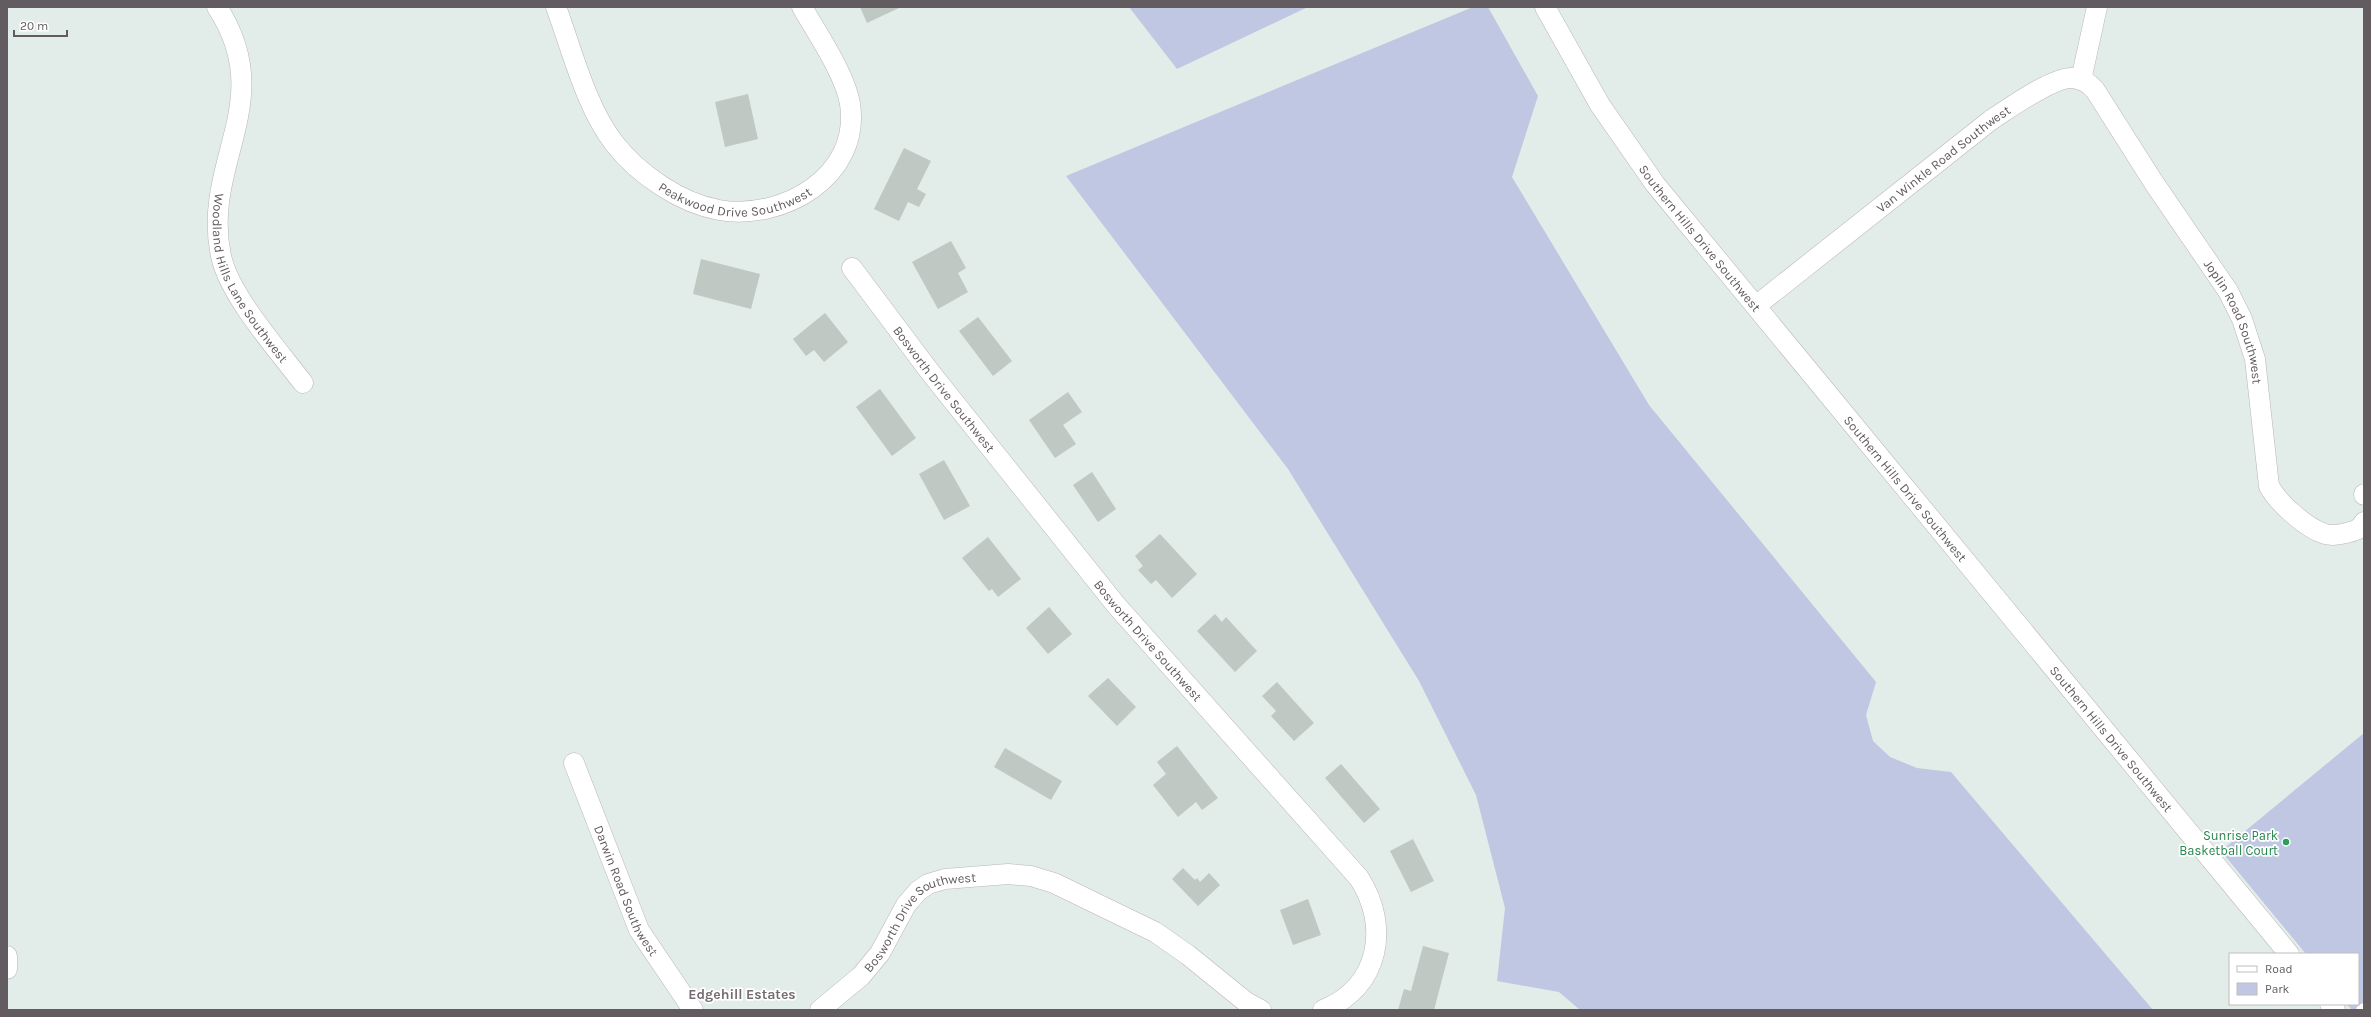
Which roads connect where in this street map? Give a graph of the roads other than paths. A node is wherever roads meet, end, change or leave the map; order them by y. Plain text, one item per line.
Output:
1 (217, 7) edge
2 (556, 7) edge
3 (802, 7) edge
4 (1545, 7) edge
5 (2097, 7) edge
6 (2081, 80) junction
7 (852, 268) dead end
8 (1757, 306) junction
9 (302, 383) dead end
10 (2364, 522) edge
11 (574, 763) dead end
12 (2288, 953) edge
13 (7, 956) edge
14 (7, 969) edge
15 (2364, 1008) edge
16 (693, 1010) edge
17 (820, 1010) edge
18 (1261, 1010) edge
19 (1323, 1010) edge
20 (2361, 1010) edge

1 - 9 street, Woodland Hills Lane Southwest
2 - 3 street, Peakwood Drive Southwest
4 - 8 street, Southern Hills Drive Southwest
5 - 6 street
6 - 8 street, Van Winkle Road Southwest
6 - 10 street, Joplin Road Southwest
7 - 19 street, Bosworth Drive Southwest
8 - 12 street, Southern Hills Drive Southwest
11 - 16 street, Darwin Road Southwest
13 - 14 street
15 - 20 lane
17 - 18 street, Bosworth Drive Southwest

